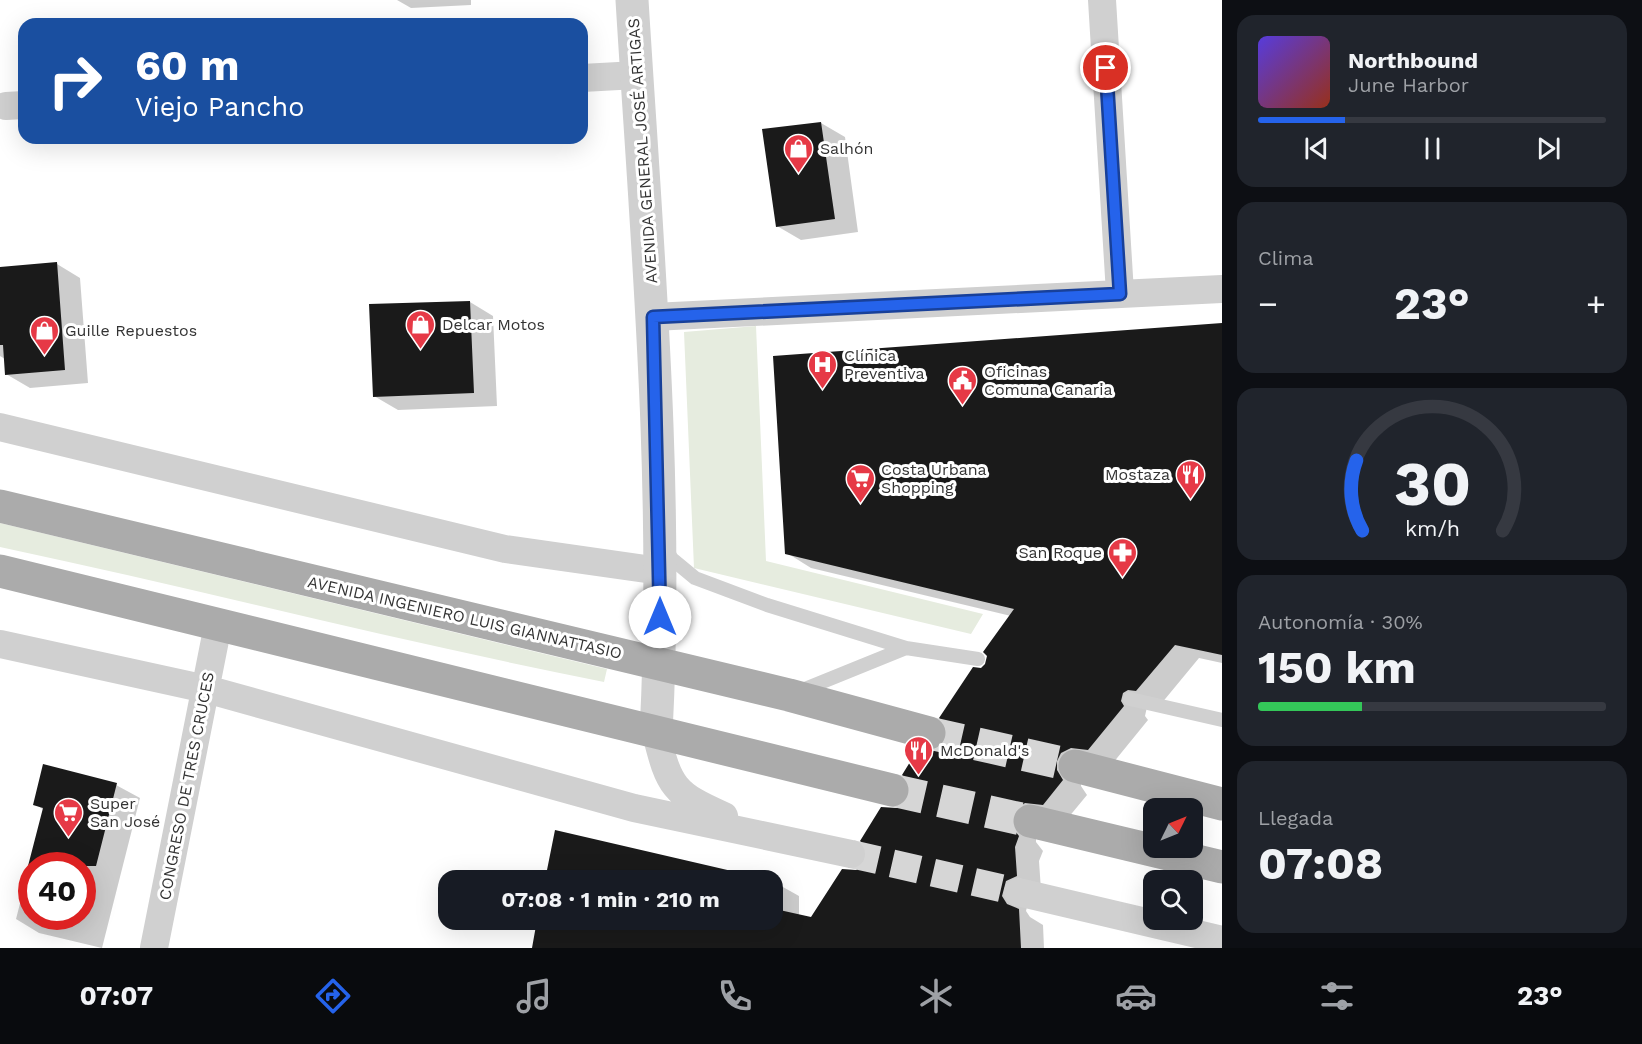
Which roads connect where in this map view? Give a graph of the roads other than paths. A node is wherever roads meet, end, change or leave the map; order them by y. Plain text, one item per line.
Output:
1 (632, 0) edge
2 (1102, 0) edge
3 (637, 75) junction
4 (588, 78) edge
5 (1222, 289) edge
6 (1120, 294) junction
7 (653, 317) junction
8 (0, 427) edge
9 (0, 506) edge
10 (660, 556) junction
11 (0, 571) edge
12 (218, 625) junction
13 (0, 644) edge
14 (906, 648) junction
15 (978, 659) dead end
16 (660, 664) junction
17 (206, 689) junction
18 (789, 695) junction
19 (1130, 699) dead end
20 (1222, 720) edge
21 (656, 733) junction
22 (929, 733) tunnel mouth
23 (1075, 766) tunnel mouth
24 (892, 790) tunnel mouth
25 (1222, 804) edge
26 (1030, 821) tunnel mouth
27 (781, 841) junction
28 (851, 854) tunnel mouth
29 (1222, 867) edge
30 (1018, 892) tunnel mouth
31 (1222, 940) edge
32 (154, 948) edge

1 - 3 street, AVENIDA GENERAL JOSÉ ARTIGAS
2 - 6 street
3 - 4 street
3 - 7 street, AVENIDA GENERAL JOSÉ ARTIGAS
5 - 6 street
6 - 7 street
7 - 10 street, AVENIDA GENERAL JOSÉ ARTIGAS
8 - 10 street
9 - 16 main road, AVENIDA INGENIERO LUIS GIANNATTASIO
10 - 14 lane
10 - 16 street, AVENIDA GENERAL JOSÉ ARTIGAS
11 - 12 main road
12 - 17 street, CONGRESO DE TRES CRUCES
12 - 21 main road
13 - 17 street
14 - 15 lane
14 - 18 lane
16 - 18 main road, AVENIDA INGENIERO LUIS GIANNATTASIO
16 - 21 street, AVENIDA GENERAL JOSÉ ARTIGAS
17 - 27 street
17 - 32 street, CONGRESO DE TRES CRUCES
18 - 22 main road, AVENIDA INGENIERO LUIS GIANNATTASIO
19 - 20 lane
21 - 24 main road
21 - 27 street
23 - 25 main road
26 - 29 main road
27 - 28 street
30 - 31 street

